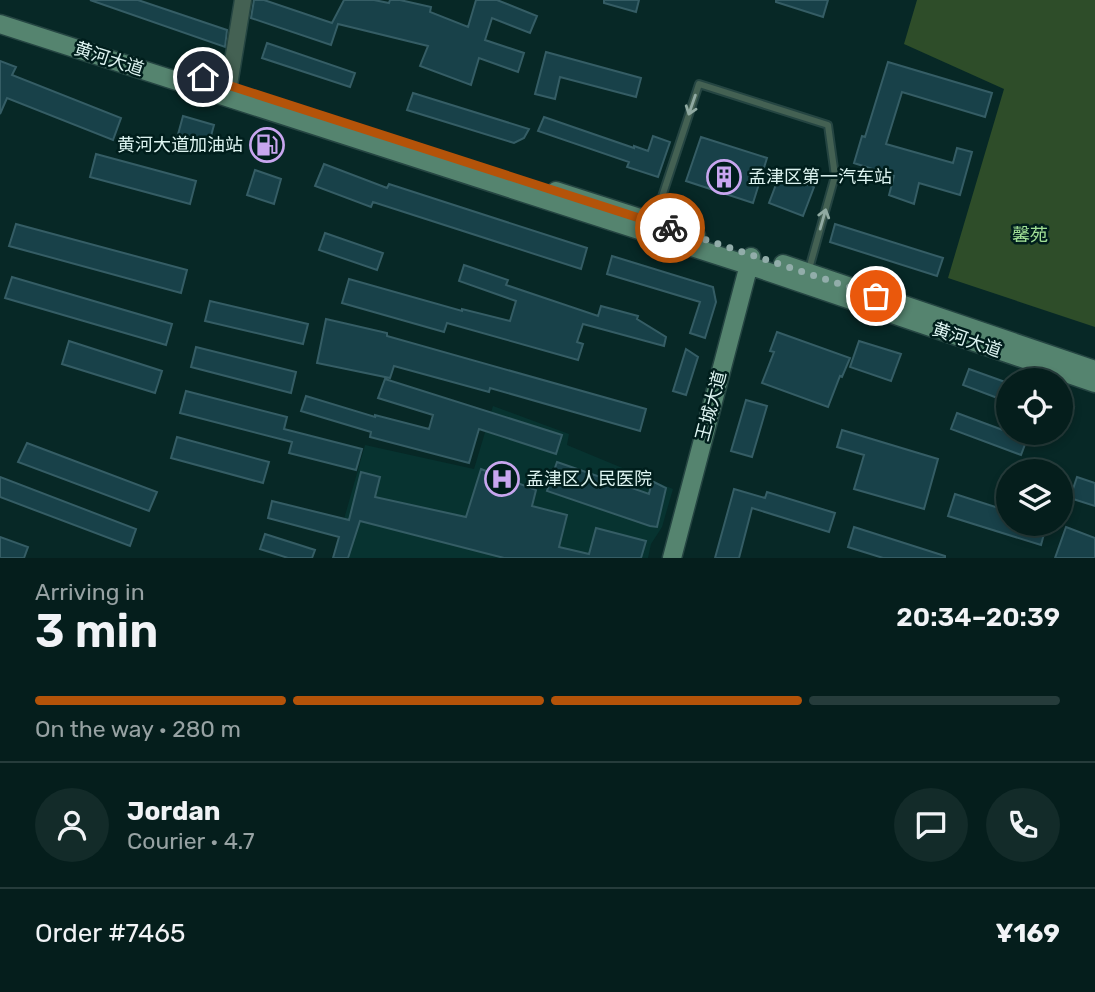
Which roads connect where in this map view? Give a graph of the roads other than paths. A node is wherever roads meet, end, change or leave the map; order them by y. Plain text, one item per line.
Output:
1 (243, 0) edge
2 (0, 12) edge
3 (0, 24) edge
4 (229, 85) junction
5 (652, 228) junction
6 (756, 262) junction
7 (806, 279) junction
8 (1095, 370) edge
9 (1095, 383) edge
10 (671, 558) edge
11 (680, 558) edge

1 - 4 street
2 - 4 main road, 黄河大道
3 - 5 main road, 黄河大道
4 - 5 main road, 黄河大道
5 - 6 main road, 黄河大道
7 -> 5 lane
6 - 7 main road, 黄河大道
6 - 10 main road, 王城大道
6 - 11 main road, 王城大道
7 - 8 main road, 黄河大道
7 - 9 main road, 黄河大道

